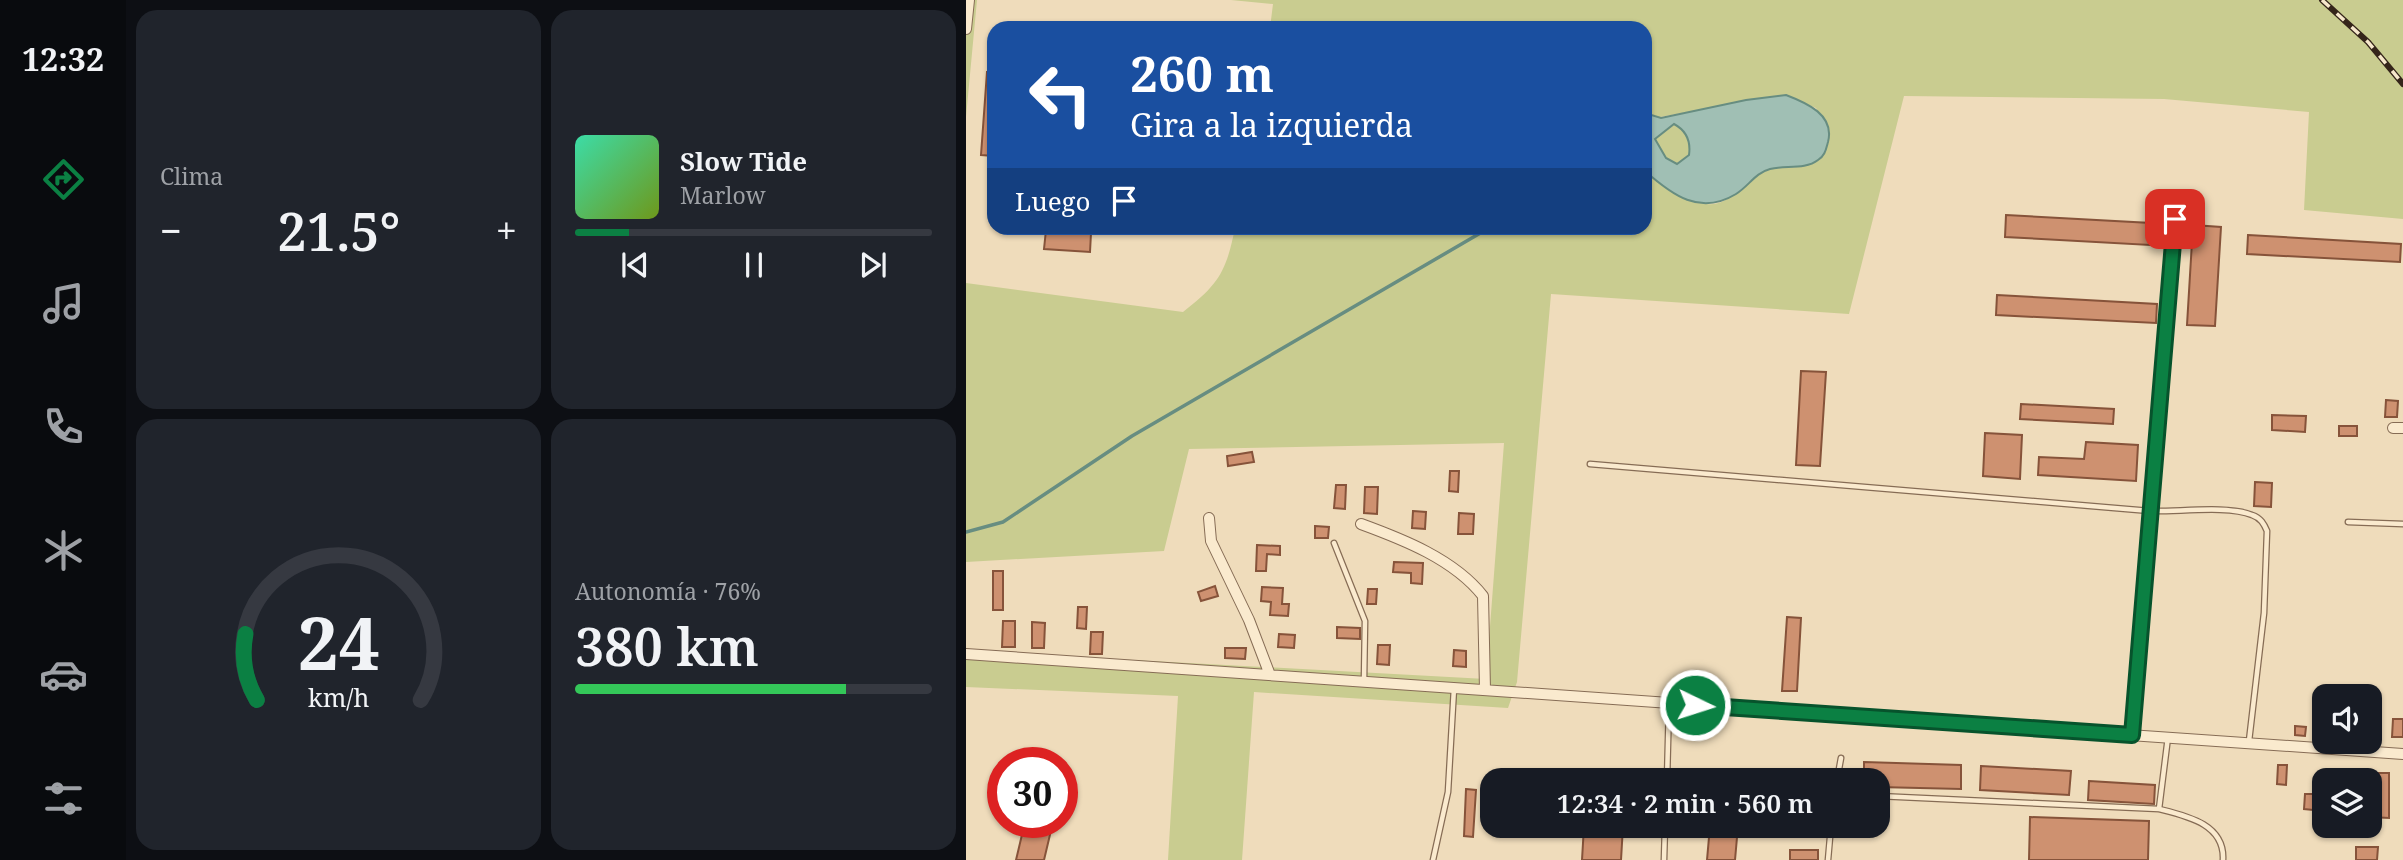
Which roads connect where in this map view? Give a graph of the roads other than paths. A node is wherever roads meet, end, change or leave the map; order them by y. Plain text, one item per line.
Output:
1 (969, 0) edge
2 (966, 29) edge
3 (2175, 219) dead end
4 (2161, 374) joint
5 (1590, 464) dead end
6 (2150, 511) junction
7 (1209, 518) dead end
8 (2348, 522) dead end
9 (1361, 524) dead end
10 (2403, 524) edge
11 (1334, 543) dead end
12 (966, 654) edge
13 (1270, 675) junction
14 (1364, 681) junction
15 (1454, 688) junction
16 (1485, 690) junction
17 (1669, 703) junction
18 (2132, 735) junction
19 (2168, 737) junction
20 (2248, 743) junction
21 (2403, 754) edge
22 (1841, 758) dead end
23 (1667, 768) edge
24 (1839, 768) edge
25 (1890, 797) edge
26 (2159, 809) junction
27 (1665, 838) edge
28 (1830, 838) edge
29 (1433, 860) edge
30 (1664, 860) edge
31 (1828, 860) edge
32 (2223, 860) edge

1 - 2 street
3 - 4 lane
4 - 6 street
5 - 6 lane
6 - 18 street
6 - 20 lane
7 - 13 street
8 - 10 lane
9 - 16 street
11 - 14 lane
12 - 13 street
13 - 14 street
14 - 15 street
15 - 16 street
15 - 29 lane
16 - 17 street
17 - 18 street
17 - 23 lane
18 - 19 street
19 - 20 street
19 - 26 lane
20 - 21 street
22 - 24 lane
25 - 26 lane
26 - 32 lane
27 - 30 lane
28 - 31 lane

